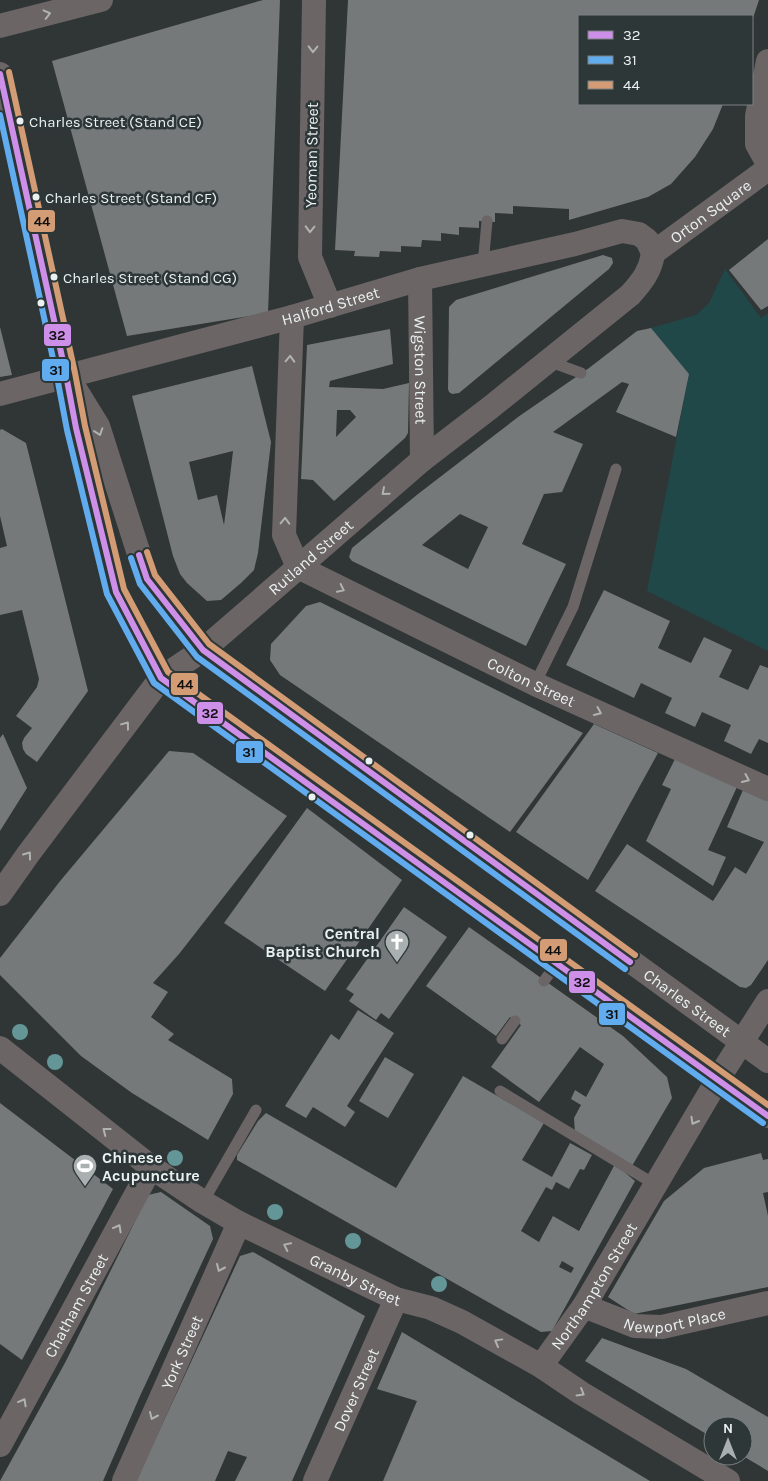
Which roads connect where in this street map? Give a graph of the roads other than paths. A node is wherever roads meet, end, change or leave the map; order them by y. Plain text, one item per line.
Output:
1 (101, 0) edge
2 (314, 0) edge
3 (0, 26) edge
4 (768, 61) edge
5 (0, 74) edge
6 (768, 164) edge
7 (768, 169) edge
8 (487, 221) dead end
9 (653, 253) junction
10 (483, 265) junction
11 (420, 279) junction
12 (330, 306) junction
13 (292, 317) junction
14 (548, 361) junction
15 (581, 373) dead end
16 (66, 375) junction
17 (0, 394) edge
18 (422, 460) junction
19 (616, 469) dead end
20 (298, 567) junction
21 (204, 650) junction
22 (161, 678) junction
23 (535, 684) junction
24 (768, 789) edge
25 (0, 894) edge
26 (768, 1001) edge
27 (515, 1021) dead end
28 (502, 1039) dead end
29 (741, 1042) junction
30 (0, 1048) edge
31 (768, 1062) edge
32 (718, 1079) junction
33 (500, 1091) dead end
34 (256, 1110) dead end
35 (768, 1116) edge
36 (151, 1167) junction
37 (650, 1195) junction
38 (204, 1202) junction
39 (239, 1223) junction
40 (396, 1299) junction
41 (768, 1303) edge
42 (584, 1306) junction
43 (541, 1366) junction
44 (0, 1445) edge
45 (124, 1481) edge
46 (315, 1481) edge
47 (728, 1481) edge

3 -> 1 street
2 -> 12 street, Yeoman Street
4 - 6 street
5 - 16 street, Charles Street
7 - 9 street, Orton Square
8 - 10 lane
9 - 10 street, Halford Street
9 - 14 street, Rutland Street
10 - 11 street, Halford Street
11 - 12 street, Halford Street
11 - 18 street, Wigston Street
12 - 13 street, Halford Street
13 - 16 street, Halford Street
20 -> 13 street
14 - 15 lane
14 - 18 street, Rutland Street
16 - 17 street, Halford Street
16 -> 21 street, Charles Street
16 - 22 street, Charles Street
18 -> 20 street, Rutland Street
19 - 23 lane
20 - 21 street, Rutland Street
20 -> 23 street, Colton Street
21 - 22 street, Rutland Street
21 - 29 street, Charles Street
25 -> 22 street, Rutland Street
22 - 32 street, Charles Street
23 -> 24 street, Colton Street
26 - 29 street, Northampton Street
27 - 28 lane
29 - 31 street, Charles Street
29 - 32 street, Northampton Street
36 -> 30 street, Granby Street
32 - 35 street, Charles Street
32 -> 37 street, Northampton Street
33 - 37 lane
34 - 38 lane
36 - 38 street, Granby Street
44 -> 36 street, Chatham Street
37 - 42 street, Northampton Street
38 - 39 street, Granby Street
40 -> 39 street, Granby Street
39 -> 45 street, York Street
43 -> 40 street, Granby Street
40 - 46 street, Dover Street
41 - 42 street, Newport Place
42 - 43 street, Northampton Street
43 -> 47 street, Granby Street

